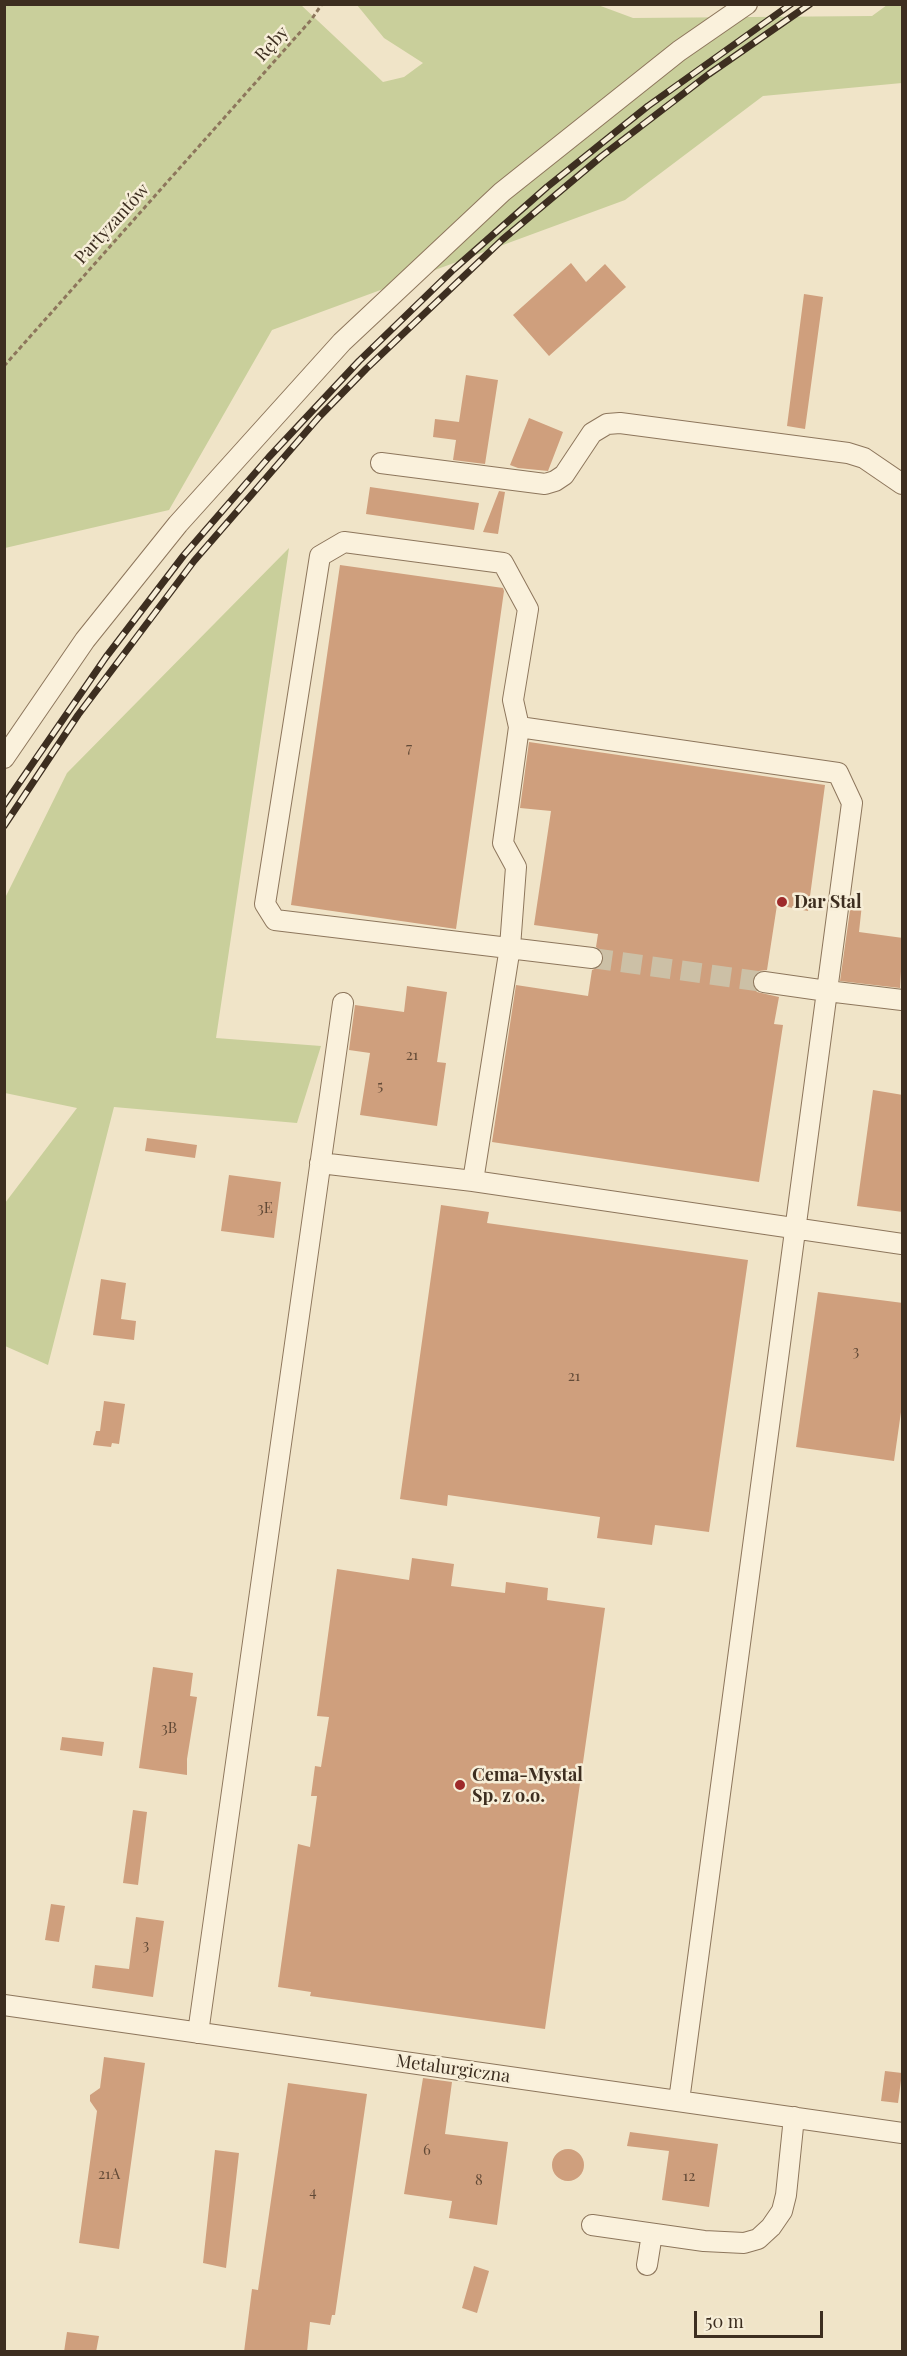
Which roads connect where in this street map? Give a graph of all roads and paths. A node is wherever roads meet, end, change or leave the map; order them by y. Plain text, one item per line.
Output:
1 (322, 4) edge
2 (747, 4) edge
3 (240, 100) joint
4 (4, 366) edge
5 (381, 463) dead end
6 (903, 484) edge
7 (519, 727) junction
8 (4, 758) edge
9 (510, 947) junction
10 (592, 958) tunnel mouth
11 (765, 982) tunnel mouth
12 (828, 991) junction
13 (903, 1000) edge
14 (343, 1003) dead end
15 (320, 1162) junction
16 (473, 1181) junction
17 (796, 1229) junction
18 (903, 1244) edge
19 (4, 2006) edge
20 (198, 2033) junction
21 (679, 2101) junction
22 (794, 2117) junction
23 (903, 2133) edge
24 (592, 2226) dead end
25 (652, 2234) junction
26 (647, 2265) dead end

1 - 3 path, Ręby
2 - 8 street
3 - 4 path, Partyzantów
5 - 6 street
7 - 9 street
7 - 9 street
7 - 12 street
9 - 10 street
9 - 16 street
11 - 12 street
12 - 13 street
12 - 17 street
14 - 15 street
15 - 16 street
15 - 20 street
16 - 17 street
17 - 18 street
17 - 21 street
19 - 20 street, Metalurgiczna
20 - 21 street, Metalurgiczna
21 - 22 street, Metalurgiczna
22 - 23 street, Metalurgiczna
22 - 25 street
24 - 25 street
25 - 26 street

